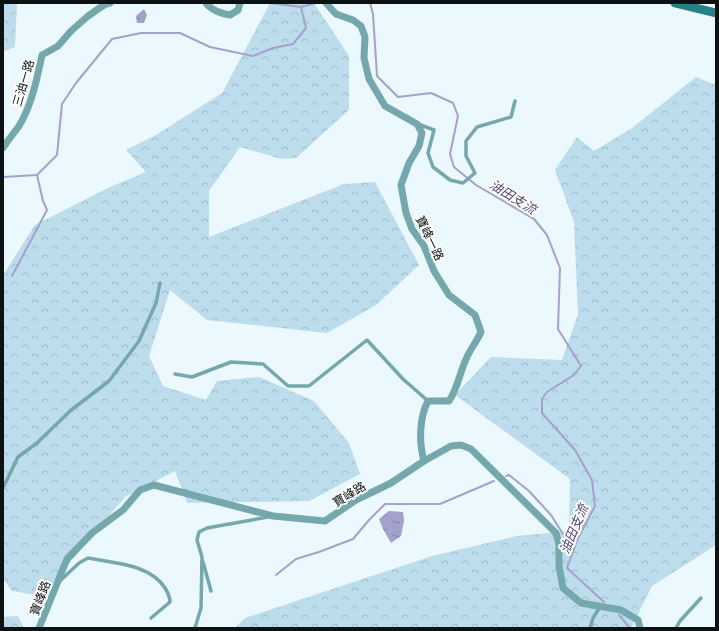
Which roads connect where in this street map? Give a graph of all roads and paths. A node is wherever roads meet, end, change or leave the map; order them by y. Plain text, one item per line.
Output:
1 (110, 3) edge
2 (206, 3) edge
3 (240, 3) edge
4 (675, 3) edge
5 (326, 4) edge
6 (716, 13) edge
7 (514, 101) dead end
8 (417, 124) junction
9 (3, 148) edge
10 (160, 283) dead end
11 (175, 374) dead end
12 (428, 401) junction
13 (424, 461) junction
14 (3, 488) edge
15 (273, 516) junction
16 (202, 557) junction
17 (57, 583) junction
18 (211, 590) dead end
19 (701, 598) dead end
20 (600, 607) junction
21 (151, 618) dead end
22 (39, 628) edge
23 (195, 628) edge
24 (590, 628) edge
25 (640, 628) edge
26 (676, 628) edge

1 - 9 street, 三油一路
2 - 3 street
4 - 6 street
5 - 8 street
7 - 8 lane
8 - 12 street, 寶峰一路
10 - 14 lane
11 - 12 lane
12 - 13 street
13 - 15 street, 寶峰路
13 - 20 street, 寶峰路
15 - 16 lane
15 - 17 street, 寶峰路
16 - 18 lane
16 - 23 lane
17 - 21 lane
17 - 22 street, 寶峰路
19 - 26 lane
20 - 24 lane
20 - 25 street, 寶峰路

